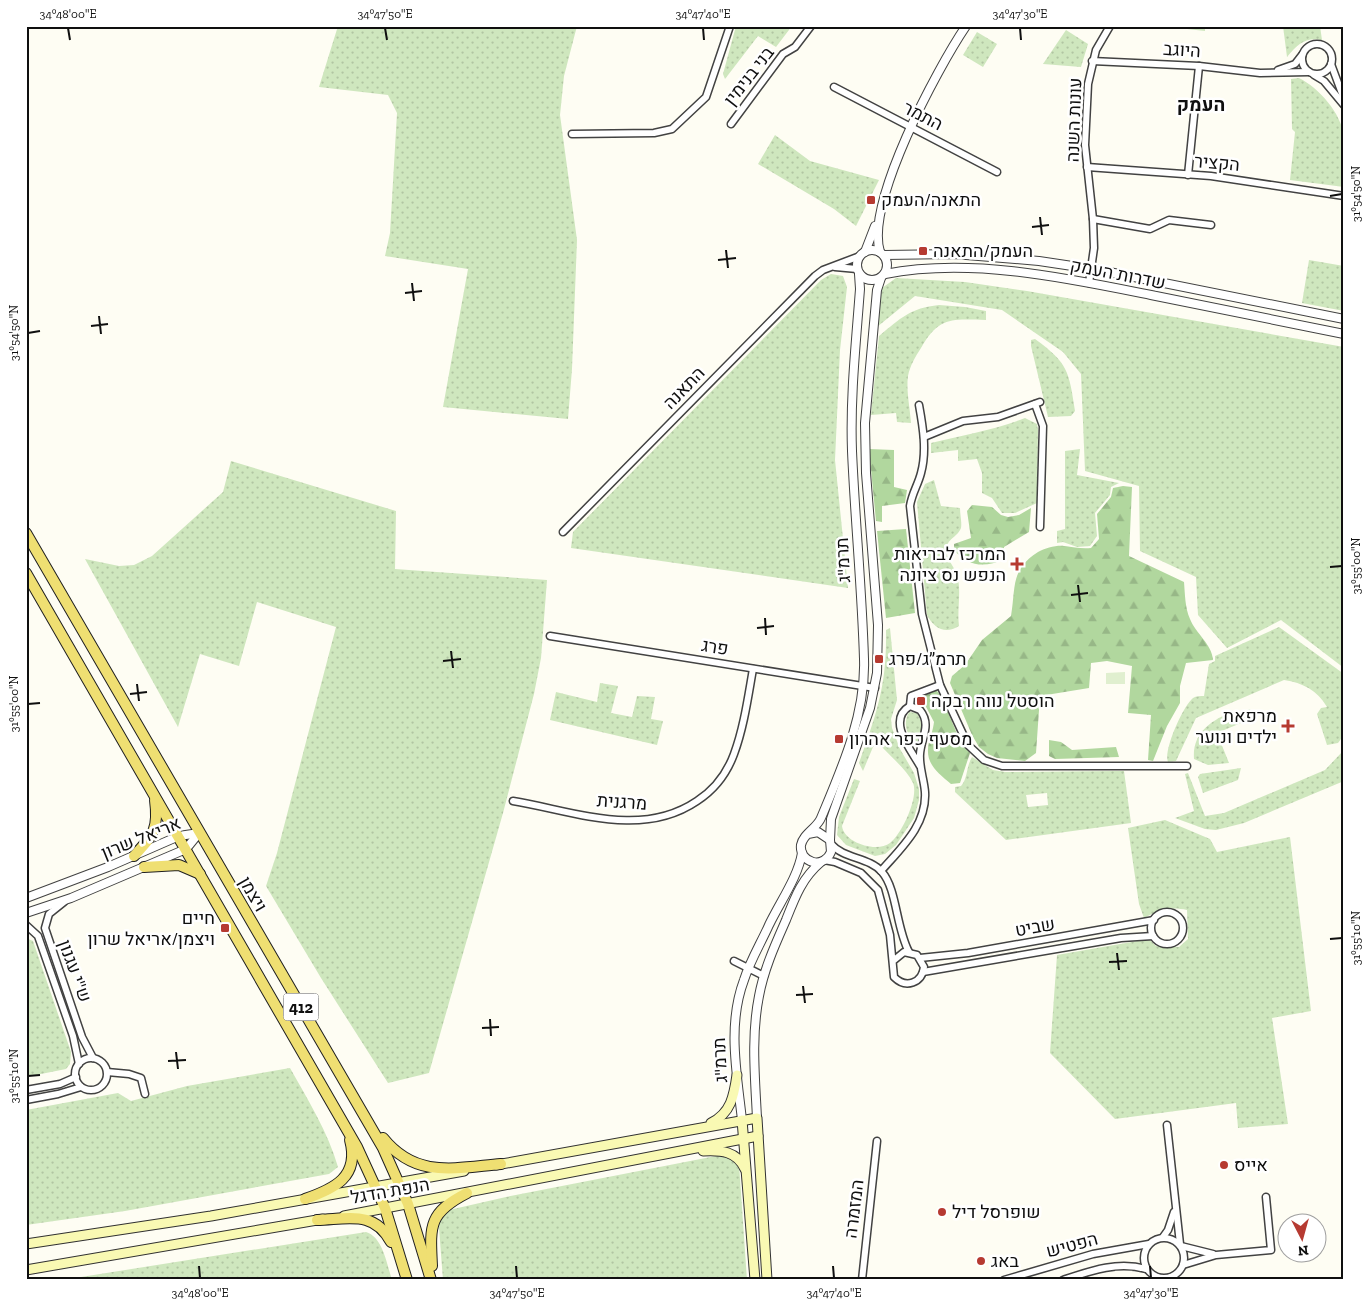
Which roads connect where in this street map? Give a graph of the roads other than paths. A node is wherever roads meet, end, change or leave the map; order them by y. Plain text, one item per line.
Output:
1 (730, 26) edge
2 (811, 26) edge
3 (966, 26) edge
4 (1110, 26) edge
5 (1304, 52) junction
6 (1092, 61) junction
7 (1331, 64) junction
8 (1199, 66) junction
9 (1269, 73) junction
10 (1311, 73) junction
11 (834, 87) dead end
12 (1344, 99) edge
13 (1344, 105) edge
14 (731, 124) dead end
15 (912, 127) junction
16 (572, 134) dead end
17 (1087, 167) junction
18 (997, 172) dead end
19 (1188, 175) junction
20 (1344, 196) edge
21 (1093, 219) junction
22 (878, 220) junction
23 (1210, 225) dead end
24 (882, 253) junction
25 (862, 254) junction
26 (829, 268) junction
27 (1091, 269) junction
28 (858, 271) junction
29 (883, 276) junction
30 (1089, 283) junction
31 (1344, 319) edge
32 (1344, 334) edge
33 (919, 406) dead end
34 (924, 437) junction
35 (1040, 527) dead end
36 (563, 532) dead end
37 (26, 533) edge
38 (26, 573) edge
39 (550, 636) dead end
40 (753, 669) junction
41 (940, 685) junction
42 (864, 687) junction
43 (875, 688) junction
44 (910, 706) junction
45 (920, 766) junction
46 (1187, 766) dead end
47 (155, 794) junction
48 (513, 801) dead end
49 (199, 833) junction
50 (808, 834) junction
51 (178, 836) junction
52 (831, 842) junction
53 (186, 849) junction
54 (802, 853) junction
55 (134, 856) junction
56 (823, 861) junction
57 (144, 867) junction
58 (881, 871) junction
59 (200, 874) junction
60 (26, 898) edge
61 (67, 899) junction
62 (26, 913) edge
63 (1154, 920) junction
64 (26, 925) edge
65 (1153, 936) junction
66 (909, 952) junction
67 (920, 958) junction
68 (734, 961) dead end
69 (893, 961) junction
70 (750, 967) junction
71 (923, 972) junction
72 (764, 976) junction
73 (92, 1058) junction
74 (79, 1064) junction
75 (107, 1072) junction
76 (737, 1075) junction
77 (76, 1077) junction
78 (81, 1087) junction
79 (26, 1090) edge
80 (145, 1094) dead end
81 (26, 1100) edge
82 (364, 1116) junction
83 (757, 1118) junction
84 (742, 1120) junction
85 (1167, 1125) dead end
86 (701, 1128) junction
87 (348, 1130) junction
88 (758, 1136) junction
89 (745, 1138) junction
90 (878, 1142) dead end
91 (670, 1153) junction
92 (502, 1164) junction
93 (746, 1172) junction
94 (400, 1183) junction
95 (376, 1187) junction
96 (467, 1193) junction
97 (1266, 1197) dead end
98 (305, 1200) junction
99 (408, 1204) junction
100 (385, 1208) junction
101 (1175, 1208) junction
102 (318, 1220) junction
103 (1163, 1237) junction
104 (26, 1244) edge
105 (1149, 1244) junction
106 (1180, 1245) junction
107 (1216, 1255) junction
108 (401, 1261) junction
109 (1183, 1265) junction
110 (26, 1270) edge
111 (1148, 1270) junction
112 (1168, 1279) edge
113 (407, 1280) edge
114 (431, 1280) edge
115 (755, 1280) edge
116 (767, 1280) edge
117 (862, 1280) edge
118 (1004, 1280) edge
119 (1063, 1280) edge
120 (1151, 1280) edge

1 - 16 street
2 - 14 street, בני בנימין
3 - 15 street
4 - 6 street, עונות השנה
5 - 7 street
5 - 9 street, היוגב
5 - 10 street
6 - 8 street, היוגב
6 - 17 street, עונות השנה
7 - 10 street
7 - 12 street
8 - 9 street, היוגב
8 - 19 street
9 - 10 street, היוגב
10 - 13 street
11 - 15 street, התמר
15 - 18 street, התמר
15 - 22 street
17 - 19 street, הקציר
17 - 21 street, עונות השנה
19 - 20 street, הקציר
21 - 23 street
21 - 27 street, עונות השנה
22 - 24 street
22 - 25 street
24 - 25 street
24 - 27 street, שדרות העמק
24 - 29 street
25 - 26 street, התאנה
25 - 28 street
26 - 28 street
26 - 36 street, התאנה
27 - 30 street, עונות השנה
27 - 31 street, שדרות העמק
28 - 29 street
28 - 42 street, תרמ"ג
29 - 30 street, שדרות העמק
29 - 43 street, תרמ"ג
30 - 32 street, שדרות העמק
33 - 34 street
34 - 35 street
34 - 41 street
37 - 49 main road, ויצמן / 412
38 - 47 main road, ויצמן / 412
39 - 40 street, פרג
40 - 42 street, פרג
40 - 48 street, מרגנית
41 - 44 street
41 - 46 street
42 - 43 street, פרג
42 - 50 street, תרמ"ג
43 - 52 street, תרמ"ג
44 - 45 street
44 - 45 street
45 - 58 street
47 - 51 main road, ויצמן / 412
47 - 55 main road
49 - 51 street, אריאל שרון
49 - 53 street, אריאל שרון
49 - 82 main road, ויצמן / 412
50 - 52 street
50 - 54 street
51 - 53 main road, ויצמן / 412
51 - 55 street, אריאל שרון
52 - 56 street
52 - 58 street
53 - 57 street, אריאל שרון
53 - 59 main road, ויצמן / 412
54 - 56 street
54 - 70 street, תרמ"ג
55 - 60 street, אריאל שרון
56 - 69 street
56 - 72 street, תרמ"ג
57 - 59 main road
57 - 61 street, אריאל שרון
58 - 66 street
59 - 87 main road, ויצמן / 412
61 - 62 street, אריאל שרון
61 - 73 street, ש"י עגנון
63 - 65 street
63 - 65 street
63 - 67 street, שביט
64 - 74 street, ש"י עגנון
65 - 71 street, שביט
66 - 67 street
66 - 69 street
67 - 71 street
68 - 70 street
69 - 71 street
70 - 72 street
70 - 76 street, תרמ"ג
72 - 83 street, תרמ"ג
73 - 74 street
73 - 75 street
74 - 77 street
75 - 78 street
75 - 80 street
76 - 84 street, תרמ"ג
76 - 86 main road
77 - 78 street
77 - 79 street
78 - 81 street
82 - 92 main road
82 - 94 main road, ויצמן / 412
83 - 84 main road, הנפת הדגל
83 - 88 main road, תרמ"ג
84 - 86 main road, הנפת הדגל
84 - 89 main road, תרמ"ג
85 - 101 street
86 - 92 main road, הנפת הדגל
87 - 95 main road, ויצמן / 412
87 - 98 main road
88 - 89 main road, הנפת הדגל
88 - 116 main road, תרמ"ג
89 - 91 main road, הנפת הדגל
89 - 93 main road, תרמ"ג
90 - 117 street, המזמרה
91 - 93 main road
91 - 96 main road, הנפת הדגל
92 - 94 main road, הנפת הדגל
93 - 115 main road, תרמ"ג
94 - 95 main road, הנפת הדגל
94 - 99 main road, ויצמן / 412
95 - 98 main road, הנפת הדגל
95 - 100 main road, ויצמן / 412
96 - 99 main road, הנפת הדגל
96 - 114 main road
97 - 107 street
98 - 104 main road, הנפת הדגל
99 - 100 main road, הנפת הדגל
99 - 114 main road, ויצמן / 412
100 - 102 main road, הנפת הדגל
100 - 108 main road, ויצמן / 412
101 - 103 street
101 - 106 street
102 - 108 main road
102 - 110 main road, הנפת הדגל
103 - 105 street
103 - 106 street
105 - 111 street
105 - 118 street, הפטיש
106 - 107 street
106 - 109 street
107 - 109 street
108 - 113 main road, ויצמן / 412
109 - 112 street
111 - 112 street
111 - 119 street, הפטיש
111 - 120 street

